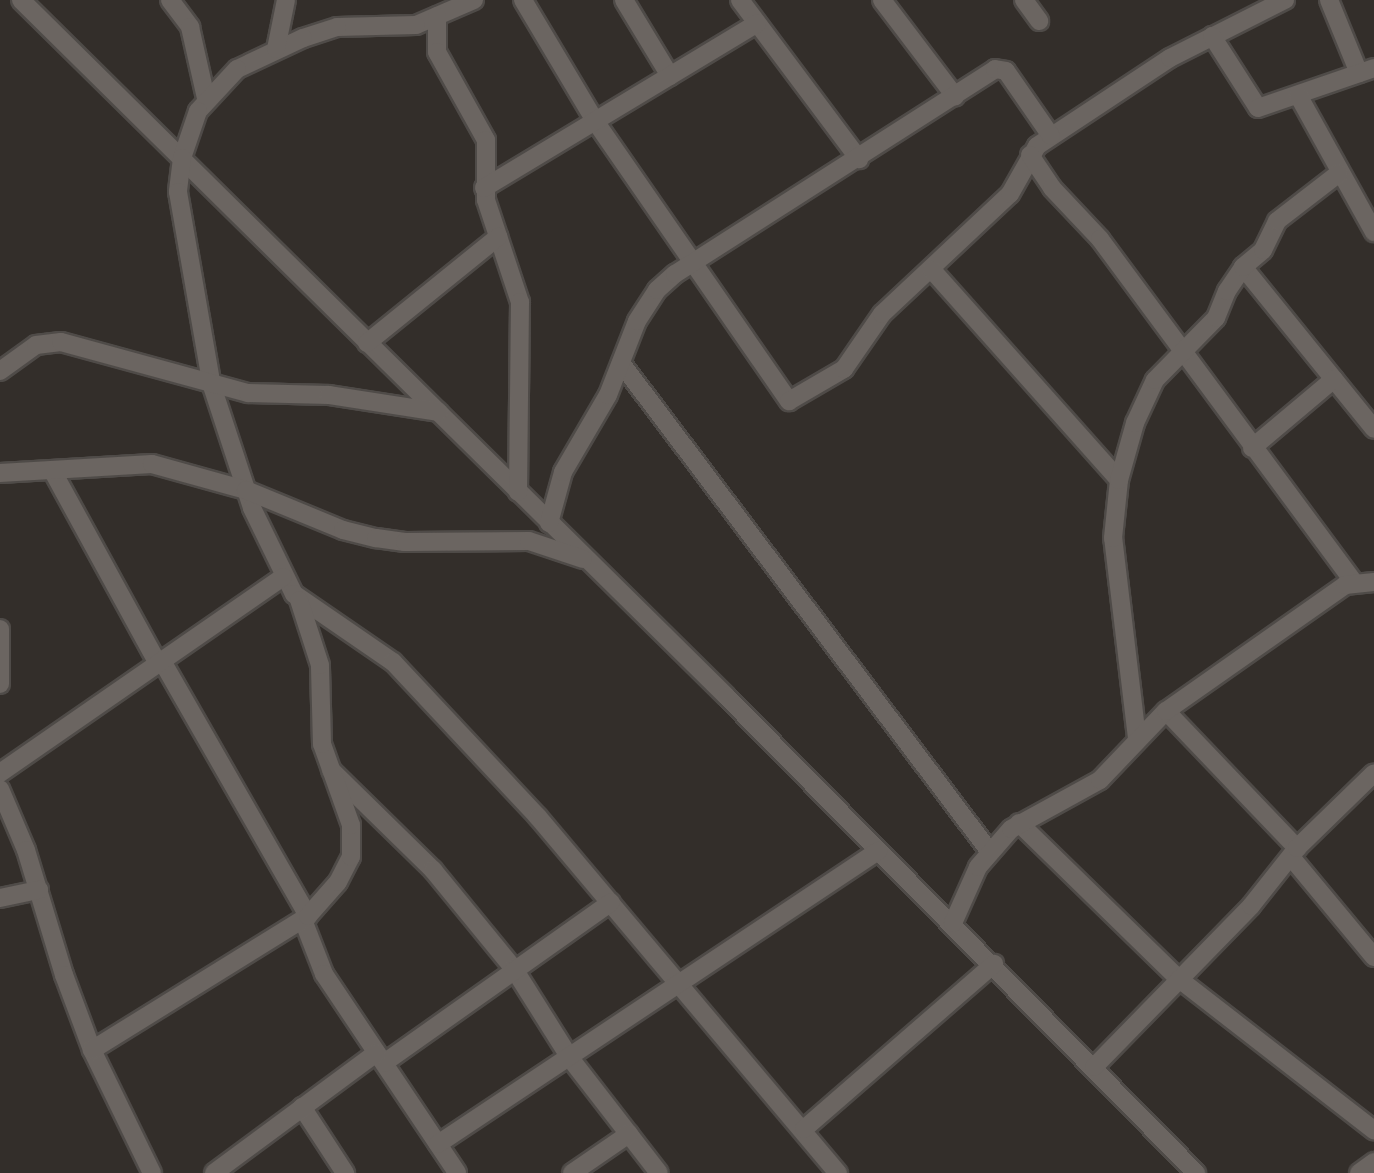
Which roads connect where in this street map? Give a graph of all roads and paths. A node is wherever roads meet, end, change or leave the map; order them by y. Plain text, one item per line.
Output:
1 (21, 0) edge
2 (170, 0) edge
3 (286, 0) edge
4 (474, 0) edge
5 (523, 0) edge
6 (624, 0) edge
7 (740, 0) edge
8 (882, 0) edge
9 (1024, 0) edge
10 (1285, 0) edge
11 (1329, 0) edge
12 (437, 16) junction
13 (1039, 21) dead end
14 (757, 23) junction
15 (1212, 36) junction
16 (275, 49) junction
17 (1366, 70) edge
18 (670, 76) junction
19 (1298, 95) junction
20 (955, 96) junction
21 (206, 98) junction
22 (595, 121) junction
23 (1051, 136) junction
24 (1030, 155) junction
25 (182, 158) junction
26 (859, 159) junction
27 (1339, 173) junction
28 (484, 188) junction
29 (1374, 232) edge
30 (498, 237) junction
31 (692, 262) junction
32 (1243, 267) junction
33 (932, 270) junction
34 (368, 343) junction
35 (1179, 351) junction
36 (621, 363) junction
37 (0, 371) edge
38 (1334, 379) junction
39 (212, 386) junction
40 (439, 412) junction
41 (1374, 429) edge
42 (1252, 448) junction
43 (52, 470) junction
44 (0, 473) edge
45 (1119, 480) junction
46 (246, 490) junction
47 (518, 492) junction
48 (549, 523) junction
49 (588, 561) junction
50 (283, 577) junction
51 (1353, 581) junction
52 (1374, 582) edge
53 (299, 600) junction
54 (0, 629) edge
55 (160, 663) junction
56 (0, 684) edge
57 (1166, 711) junction
58 (1137, 738) junction
59 (329, 768) junction
60 (0, 773) edge
61 (1374, 773) edge
62 (0, 789) edge
63 (1019, 823) junction
64 (878, 851) junction
65 (990, 852) junction
66 (1294, 852) junction
67 (39, 890) junction
68 (0, 898) edge
69 (611, 902) junction
70 (305, 918) junction
71 (953, 923) junction
72 (1374, 957) edge
73 (995, 964) junction
74 (514, 969) junction
75 (1179, 979) junction
76 (681, 984) junction
77 (93, 1050) junction
78 (380, 1058) junction
79 (570, 1058) junction
80 (1094, 1067) junction
81 (302, 1107) junction
82 (804, 1129) junction
83 (1374, 1130) edge
84 (629, 1134) junction
85 (438, 1144) junction
86 (1374, 1162) edge
87 (152, 1173) edge
88 (214, 1173) edge
89 (345, 1173) edge
90 (457, 1173) edge
91 (572, 1173) edge
92 (659, 1173) edge
93 (838, 1173) edge
94 (1196, 1173) edge
95 (1360, 1173) edge

1 - 25 street
2 - 21 street
3 - 16 street
4 - 12 street
5 - 22 street
6 - 18 street
7 - 14 street
8 - 20 street
9 - 13 street
10 - 15 street
11 - 17 street
12 - 16 street
12 - 28 street
14 - 18 street
14 - 26 street
15 - 19 street
15 - 23 street
16 - 21 street
17 - 19 street
18 - 22 street
19 - 27 street
20 - 23 street
20 - 26 street
21 - 25 street
22 - 28 street
22 - 31 street
23 - 24 street
24 - 33 street
24 - 35 street
25 - 34 street
25 - 39 street
26 - 31 street
27 - 29 street
27 - 32 street
28 - 30 street
30 - 34 street
30 - 47 street
31 - 33 street
31 - 36 street
32 - 35 street
32 - 38 street
33 - 45 street
34 - 40 street
35 - 42 street
35 - 45 street
36 - 48 street
36 - 65 street
37 - 39 street
38 - 41 street
38 - 42 street
39 - 40 street
39 - 46 street
40 - 47 street
42 - 51 street
43 - 44 street
43 - 46 street
43 - 55 street
45 - 58 street
46 - 49 street
46 - 50 street
47 - 48 street
48 - 49 street
49 - 64 street
50 - 53 street
50 - 55 street
51 - 52 street
51 - 57 street
53 - 59 street
53 - 69 street
54 - 56 street
55 - 60 street
55 - 70 street
57 - 58 street
57 - 66 street
58 - 63 street
59 - 70 street
59 - 74 street
61 - 66 street
62 - 67 street
63 - 65 street
63 - 75 street
64 - 71 street
64 - 76 street
65 - 71 street
66 - 72 street
66 - 75 street
67 - 68 street
67 - 77 street
69 - 74 street
69 - 76 street
70 - 77 street
70 - 78 street
71 - 73 street
73 - 80 street
73 - 82 street
74 - 78 street
74 - 79 street
75 - 80 street
75 - 83 street
76 - 79 street
76 - 82 street
77 - 87 street
78 - 81 street
78 - 85 street
79 - 84 street
79 - 85 street
80 - 94 street
81 - 88 street
81 - 89 street
82 - 93 street
84 - 91 street
84 - 92 street
85 - 90 street
86 - 95 street

